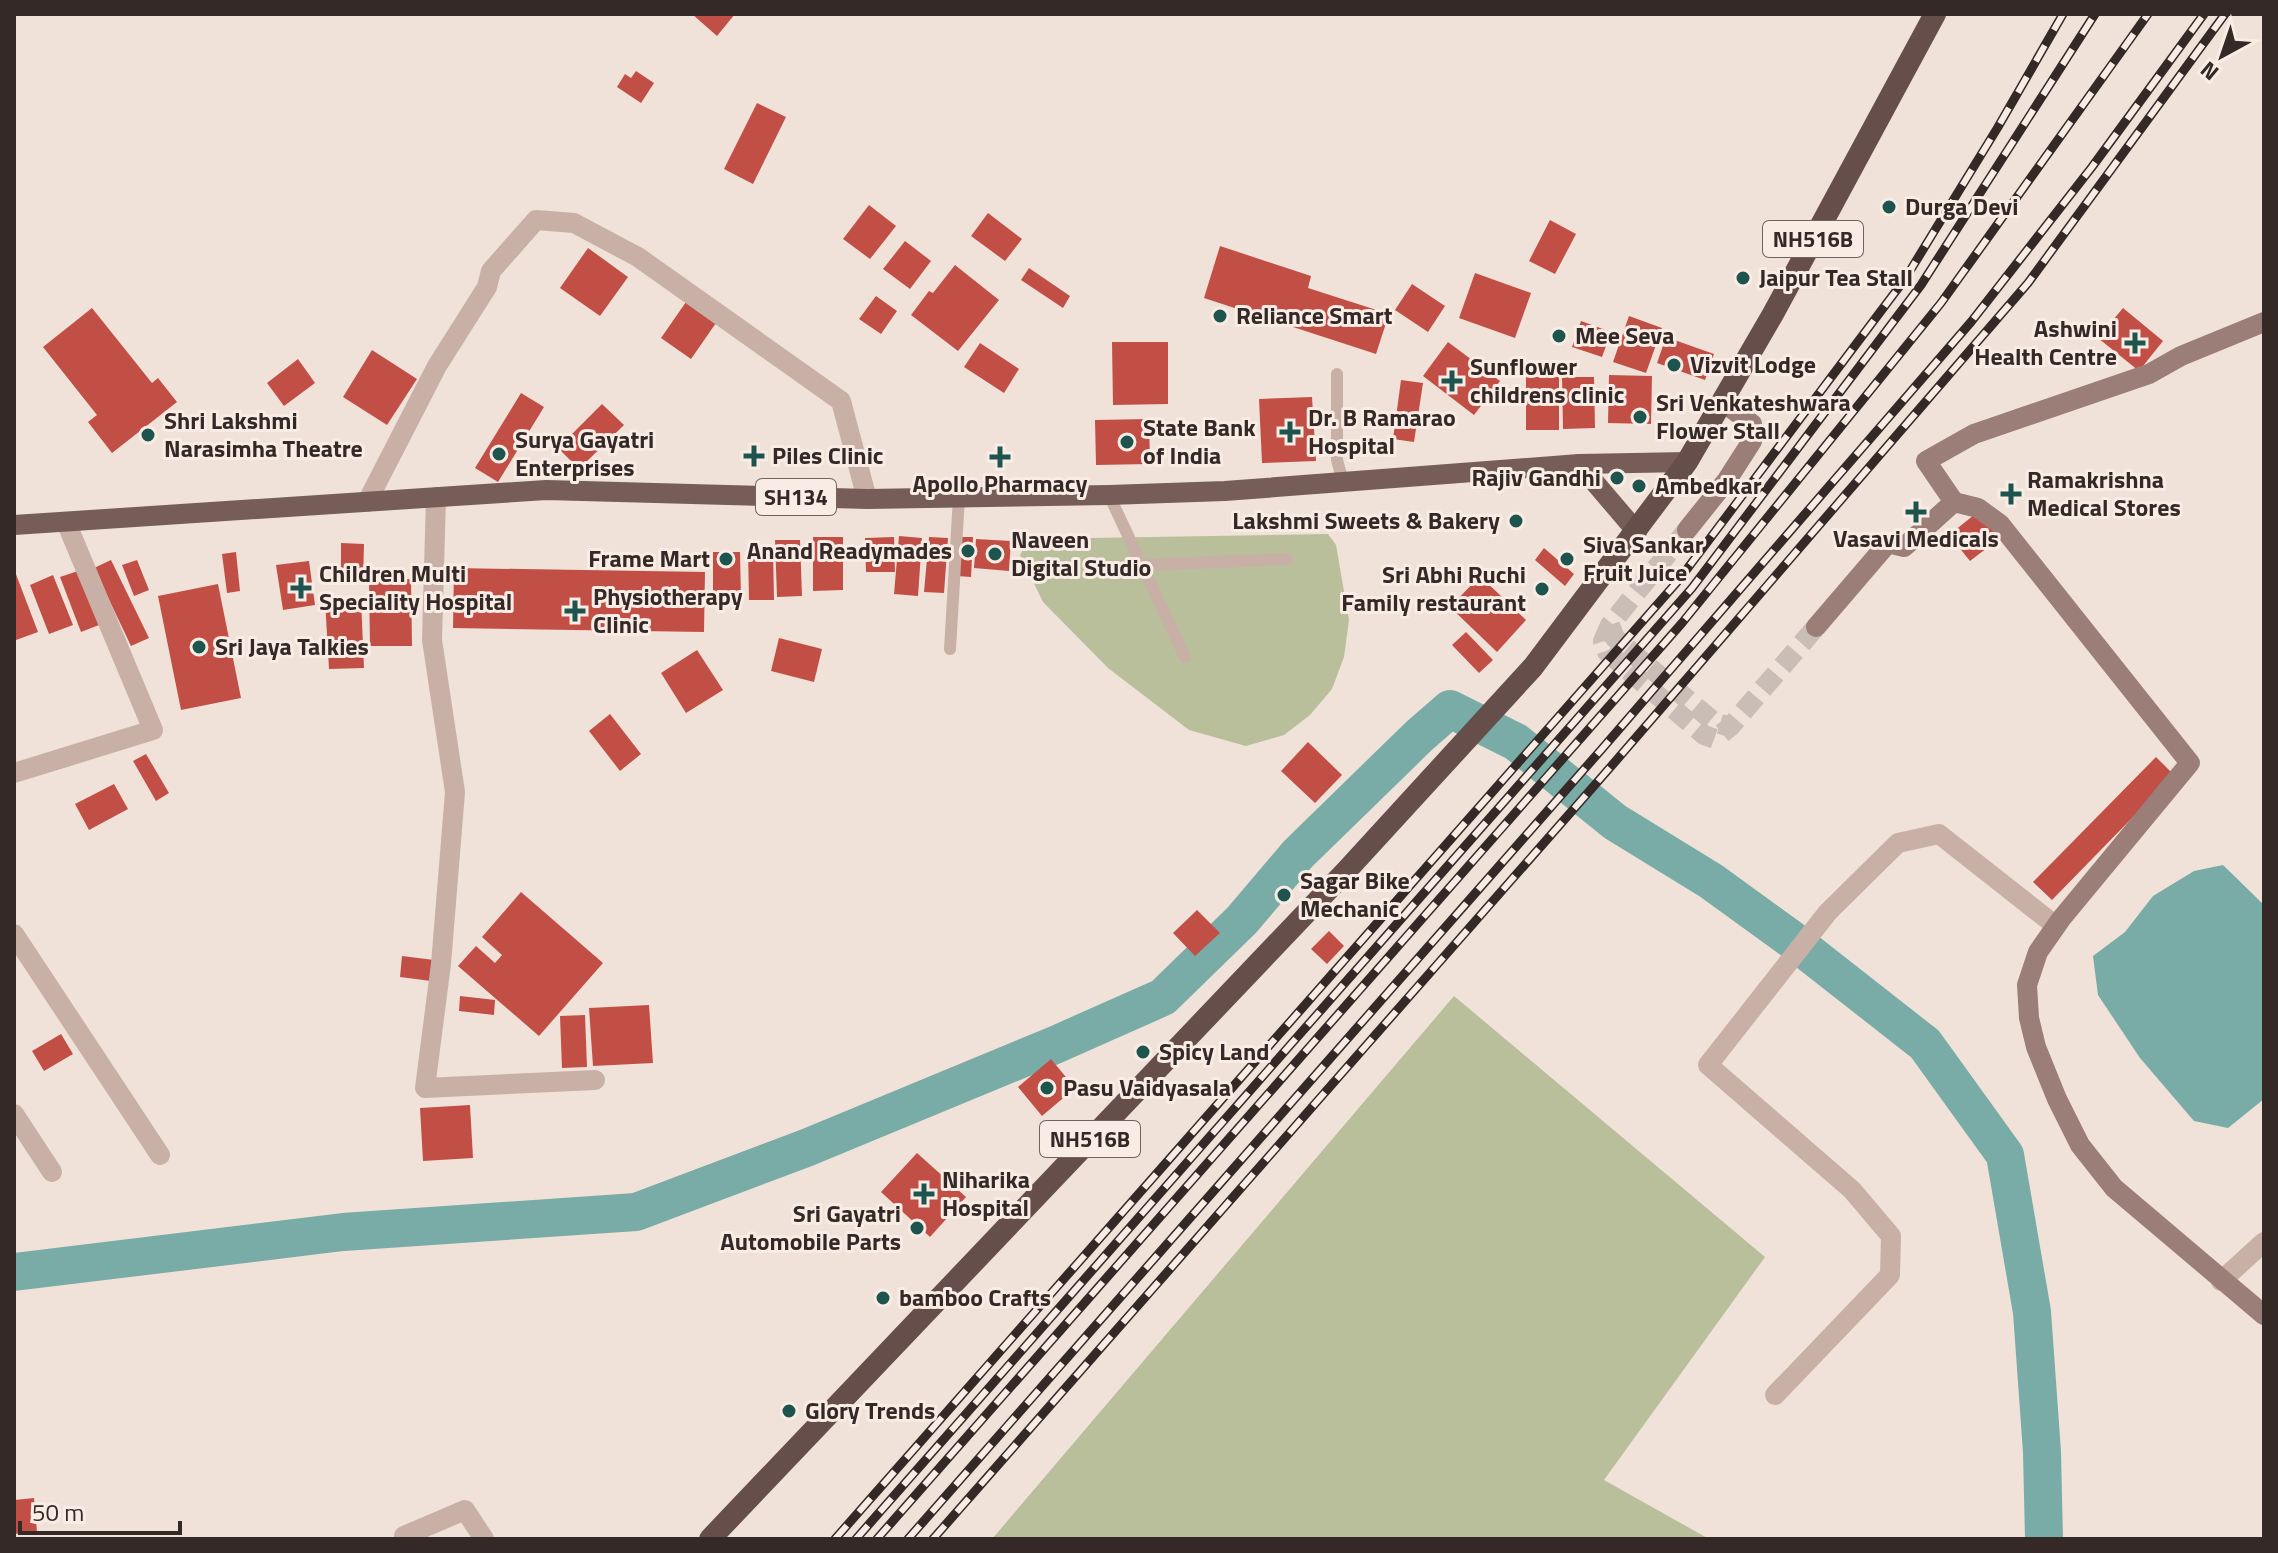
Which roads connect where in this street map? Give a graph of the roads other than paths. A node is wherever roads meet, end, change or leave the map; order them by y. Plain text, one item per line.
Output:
1 (1935, 14) edge
2 (2264, 322) edge
3 (1337, 374) dead end
4 (1723, 402) junction
5 (1687, 462) junction
6 (1579, 464) junction
7 (1343, 482) junction
8 (1109, 495) junction
9 (436, 497) junction
10 (959, 497) junction
11 (867, 499) junction
12 (367, 502) junction
13 (1954, 502) junction
14 (66, 522) junction
15 (14, 525) edge
16 (1687, 530) tunnel mouth
17 (1637, 532) junction
18 (1287, 559) dead end
19 (1143, 565) junction
20 (1816, 627) tunnel mouth
21 (950, 649) dead end
22 (1185, 657) dead end
23 (14, 773) edge
24 (2056, 926) junction
25 (14, 934) edge
26 (595, 1080) dead end
27 (14, 1114) edge
28 (160, 1155) dead end
29 (52, 1172) dead end
30 (2264, 1242) edge
31 (2221, 1281) junction
32 (2264, 1315) edge
33 (1775, 1395) dead end
34 (404, 1536) dead end
35 (484, 1539) edge
36 (710, 1539) edge

1 - 4 highway, NH516B
2 - 13 main road
3 - 7 lane
4 - 5 highway, NH516B
4 - 16 main road
5 - 6 main road, SH134
5 - 17 highway, NH516B
6 - 7 main road, SH134
6 - 17 main road
7 - 8 main road, SH134
8 - 10 main road, SH134
8 - 19 lane
9 - 11 main road, SH134
9 - 12 main road, SH134
9 - 26 street
10 - 11 main road, SH134
10 - 21 lane
11 - 12 street
12 - 14 main road, SH134
13 - 20 main road
13 - 24 main road
14 - 15 main road, SH134
14 - 23 street
17 - 36 highway, NH516B
18 - 19 lane
19 - 22 lane
24 - 31 main road
24 - 33 street
25 - 28 street
27 - 29 street
30 - 31 street
31 - 32 main road
34 - 35 street

